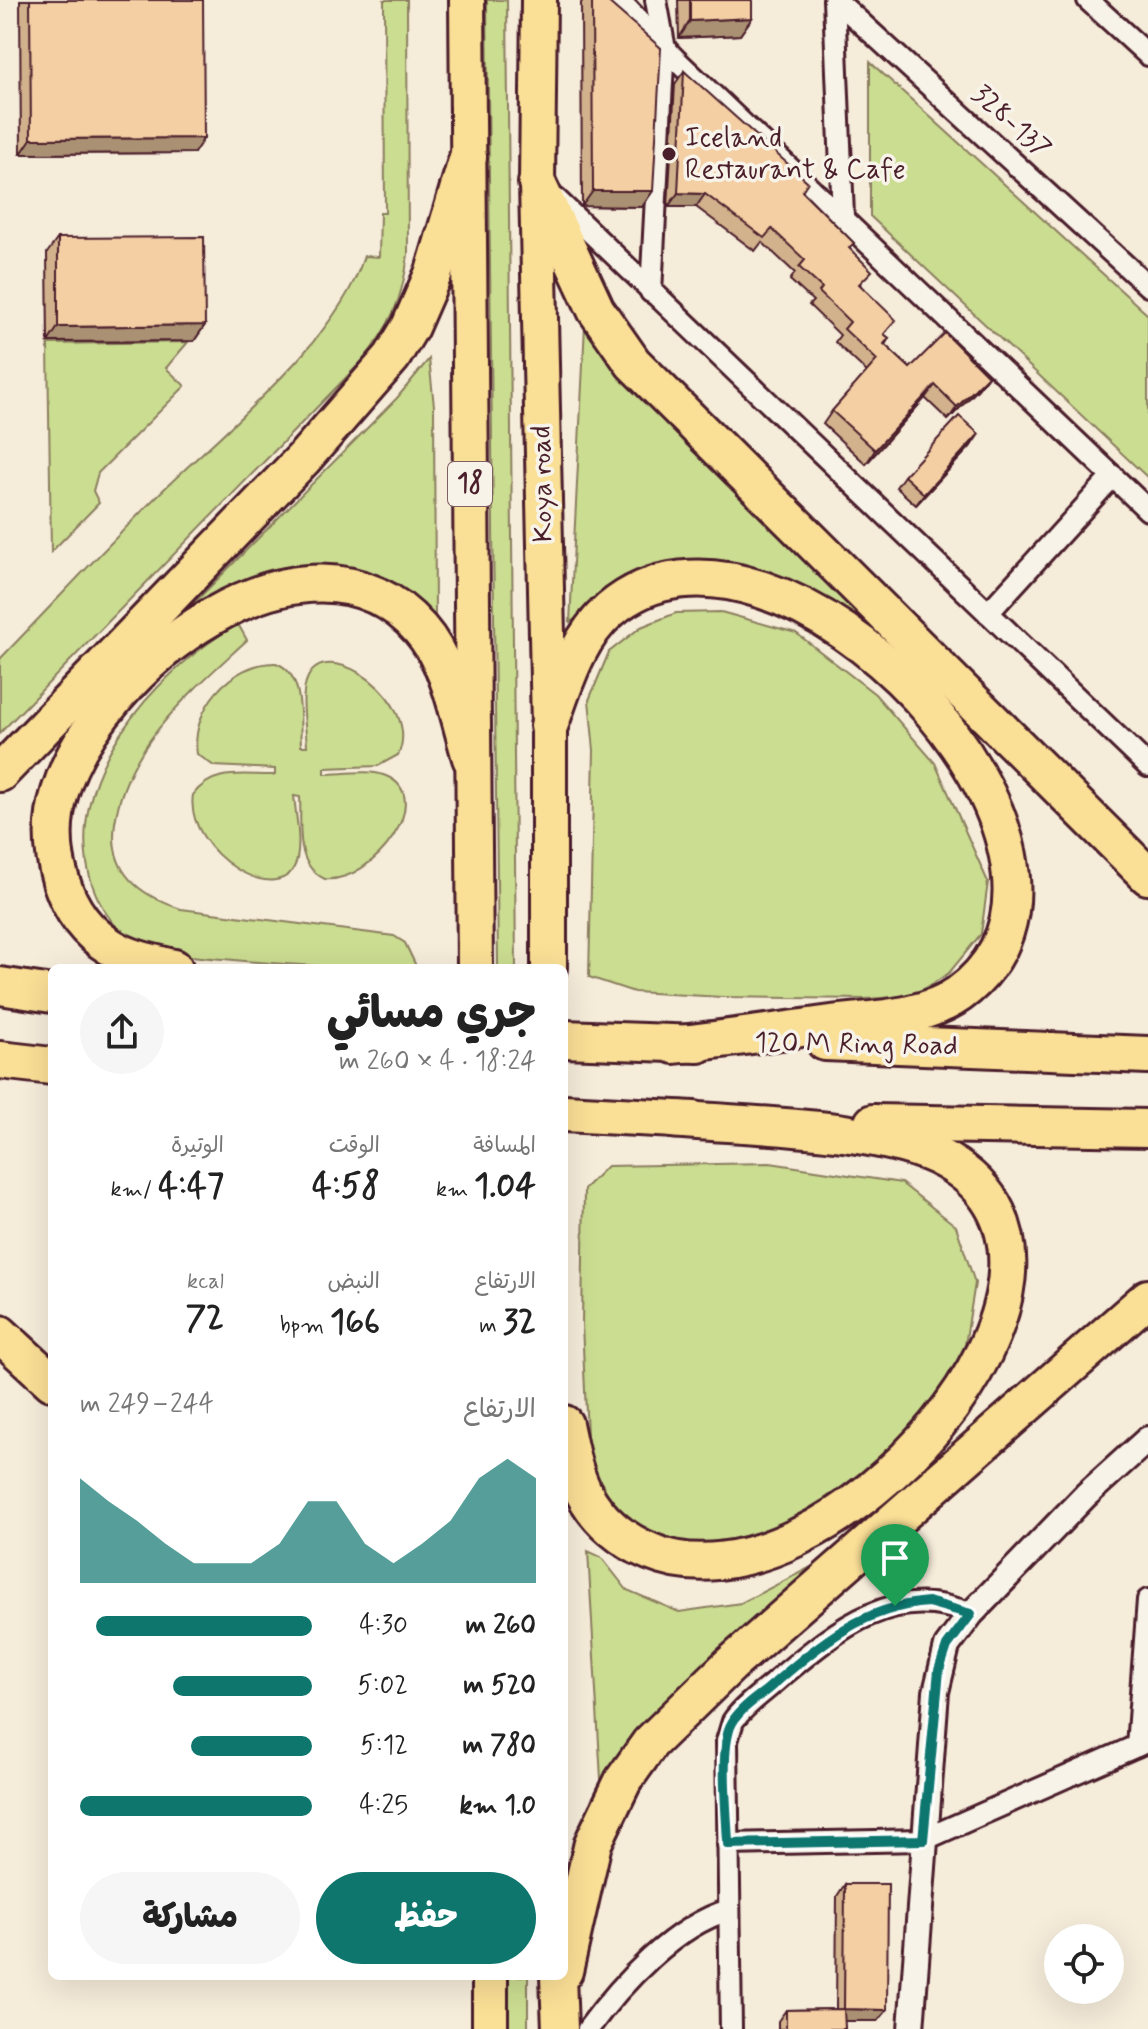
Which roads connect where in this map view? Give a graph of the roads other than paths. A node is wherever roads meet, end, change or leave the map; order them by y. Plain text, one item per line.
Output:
1 (467, 0) edge
2 (539, 0) edge
3 (619, 0) edge
4 (656, 0) edge
5 (835, 0) edge
6 (1088, 0) edge
7 (664, 44) junction
8 (1148, 55) edge
9 (468, 157) junction
10 (538, 180) junction
11 (843, 216) junction
12 (1148, 286) edge
13 (651, 292) junction
14 (1113, 476) junction
15 (1148, 510) edge
16 (988, 613) junction
17 (549, 726) junction
18 (471, 758) junction
19 (1148, 766) edge
20 (0, 773) edge
21 (1148, 876) edge
22 (162, 964) edge
23 (475, 964) edge
24 (549, 964) edge
25 (0, 986) edge
26 (48, 993) edge
27 (568, 1039) edge
28 (674, 1045) junction
29 (1148, 1055) edge
30 (0, 1060) edge
31 (48, 1066) edge
32 (568, 1113) edge
33 (672, 1119) junction
34 (1148, 1128) edge
35 (1148, 1298) edge
36 (0, 1334) edge
37 (48, 1378) edge
38 (1148, 1439) edge
39 (568, 1441) edge
40 (1148, 1600) edge
41 (971, 1614) junction
42 (1142, 1744) edge
43 (923, 1840) junction
44 (728, 1844) junction
45 (729, 1910) junction
46 (568, 1958) edge
47 (490, 1980) edge
48 (490, 2029) edge
49 (588, 2029) edge
50 (731, 2029) edge
51 (911, 2029) edge

1 - 9 highway, 18
2 - 10 highway, Koya road
3 - 7 street
4 - 7 street
5 - 11 street
5 - 12 street, 328-137
6 - 8 street
7 - 11 street
7 - 13 street
9 - 18 highway, 18
9 - 20 highway
10 - 13 street
10 - 17 highway, Koya road
10 - 21 highway
11 - 14 street
13 - 16 street
14 - 15 street
14 - 16 street
16 - 19 street
17 - 24 highway, Koya road
17 - 28 highway
18 - 22 highway
18 - 23 highway, 18
25 - 26 highway
27 - 28 highway, 120 M Ring Road
28 - 29 highway, 120 M Ring Road
30 - 31 highway
32 - 33 highway
33 - 34 highway
33 - 39 highway
35 - 46 highway
36 - 37 highway
38 - 41 street
40 - 42 street
41 - 43 street
41 - 44 street
42 - 43 street
43 - 44 street
43 - 51 street
44 - 45 street
45 - 49 street
45 - 50 street
47 - 48 highway

